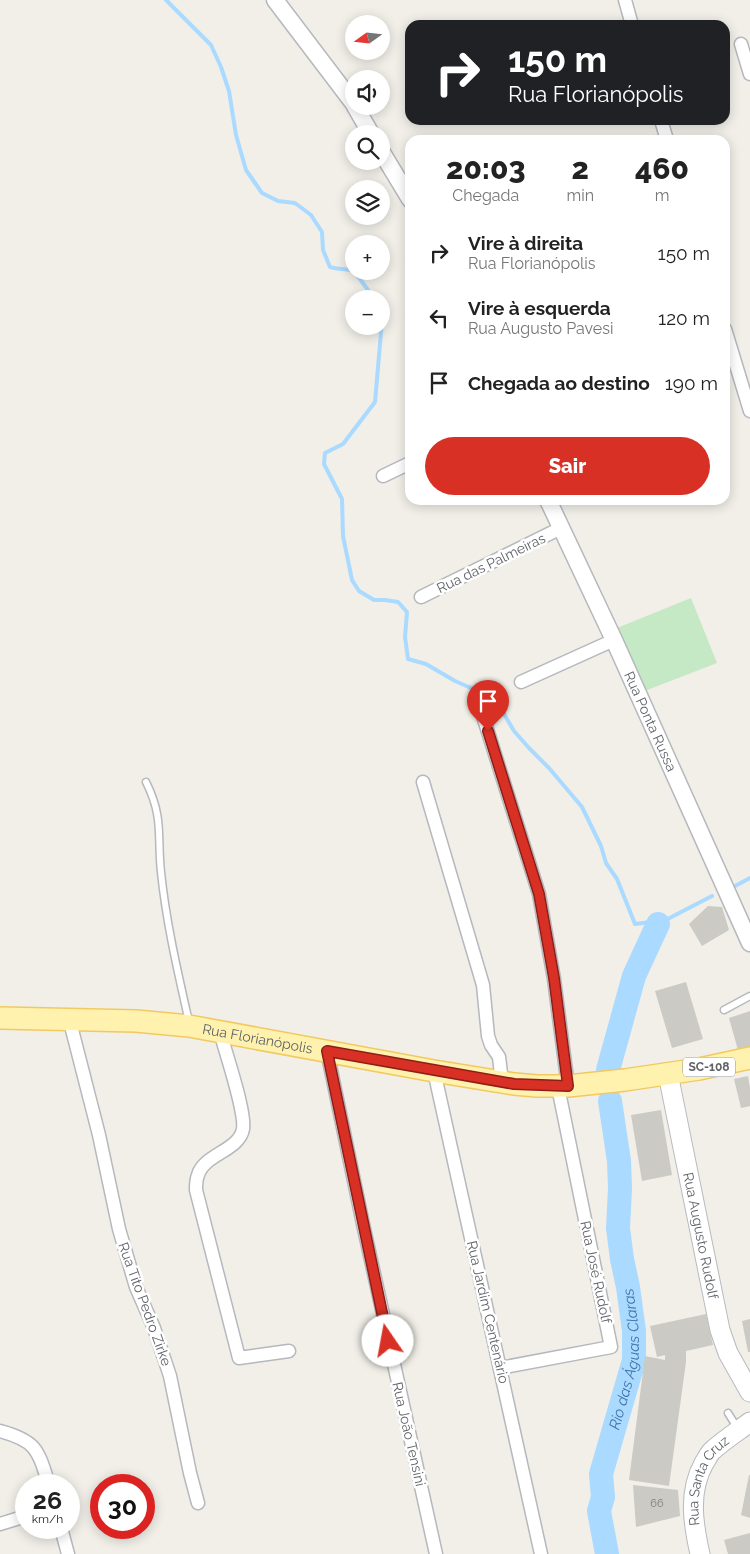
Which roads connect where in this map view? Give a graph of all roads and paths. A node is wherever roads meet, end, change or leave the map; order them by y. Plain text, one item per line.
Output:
1 (275, 0) edge
2 (625, 0) edge
3 (631, 20) edge
4 (741, 44) dead end
5 (750, 74) edge
6 (345, 90) edge
7 (390, 166) edge
8 (405, 192) edge
9 (730, 345) edge
10 (750, 411) edge
11 (405, 465) edge
12 (383, 476) dead end
13 (550, 505) edge
14 (561, 528) junction
15 (421, 597) dead end
16 (614, 640) junction
17 (521, 682) dead end
18 (482, 713) dead end
19 (146, 782) dead end
20 (423, 782) dead end
21 (750, 943) edge
22 (750, 996) edge
23 (724, 1010) dead end
24 (0, 1018) edge
25 (69, 1018) junction
26 (190, 1026) junction
27 (220, 1031) junction
28 (327, 1051) junction
29 (750, 1058) edge
30 (434, 1070) junction
31 (668, 1074) junction
32 (502, 1082) junction
33 (563, 1087) junction
34 (289, 1350) dead end
35 (500, 1368) junction
36 (750, 1392) edge
37 (728, 1413) dead end
38 (745, 1426) edge
39 (0, 1430) edge
40 (46, 1474) edge
41 (198, 1503) dead end
42 (15, 1519) edge
43 (0, 1524) edge
44 (64, 1539) edge
45 (68, 1554) edge
46 (436, 1554) edge
47 (541, 1554) edge
48 (700, 1554) edge

1 - 6 street
2 - 3 street
4 - 5 street
7 - 8 street
9 - 10 street
11 - 12 street
13 - 14 street, Rua Ponta Russa
14 - 15 street, Rua das Palmeiras
14 - 16 street, Rua Ponta Russa
16 - 17 street
16 - 21 street, Rua Ponta Russa
18 - 33 street
19 - 26 lane
20 - 32 street
22 - 23 lane
24 - 25 main road, Rua Florianópolis / SC-108
25 - 26 main road, Rua Florianópolis / SC-108
25 - 41 street, Rua Tito Pedro Zirke
26 - 27 main road, Rua Florianópolis / SC-108
27 - 28 main road, Rua Florianópolis / SC-108
27 - 34 street
28 - 30 main road, Rua Florianópolis / SC-108
28 - 46 street, Rua João Tensini
29 - 31 main road, Rua Florianópolis / SC-108
30 - 32 main road, Rua Florianópolis / SC-108
30 - 35 street, Rua Jardim Centenário
31 - 33 main road, Rua Florianópolis / SC-108
31 - 36 main road, Rua Augusto Rudolf
32 - 33 main road, Rua Florianópolis / SC-108
33 - 35 street, Rua José Rudolf
35 - 47 street, Rua Jardim Centenário
37 - 38 lane
38 - 48 main road, Rua Santa Cruz
39 - 40 street
42 - 43 street
44 - 45 street

